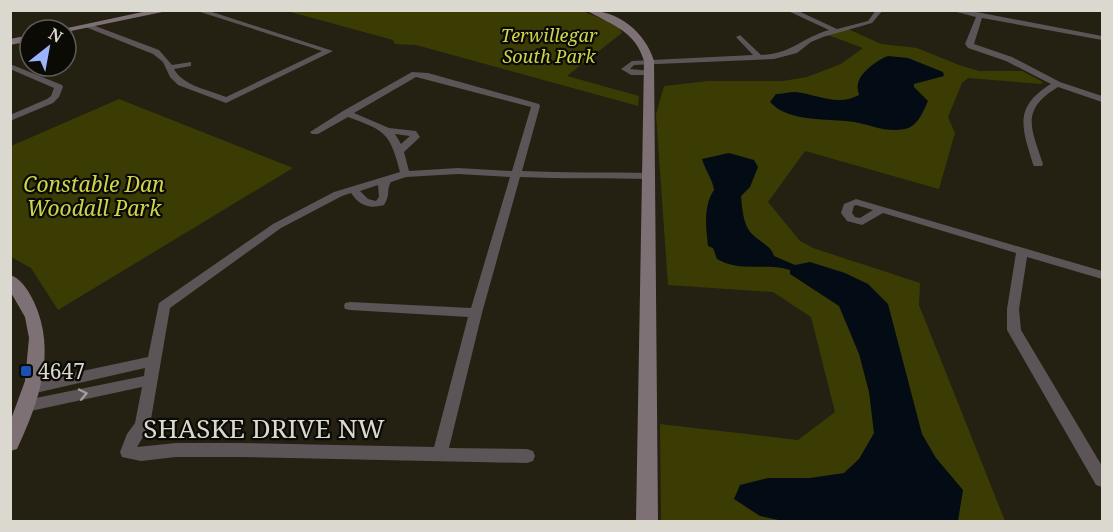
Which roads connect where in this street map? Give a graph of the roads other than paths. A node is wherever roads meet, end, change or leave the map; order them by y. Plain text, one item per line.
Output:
1 (168, 10) edge
2 (197, 10) edge
3 (590, 10) edge
4 (789, 10) edge
5 (880, 10) edge
6 (952, 10) edge
7 (980, 15) junction
8 (87, 26) junction
9 (78, 27) edge
10 (834, 30) junction
11 (740, 37) dead end
12 (1102, 38) edge
13 (761, 58) junction
14 (188, 64) dead end
15 (10, 66) edge
16 (169, 68) junction
17 (650, 68) junction
18 (1057, 84) junction
19 (1102, 99) edge
20 (346, 113) junction
21 (10, 118) edge
22 (389, 131) junction
23 (315, 132) dead end
24 (399, 151) junction
25 (1038, 164) dead end
26 (405, 174) junction
27 (517, 175) junction
28 (387, 179) junction
29 (650, 180) junction
30 (352, 189) junction
31 (881, 210) dead end
32 (1022, 252) junction
33 (1102, 275) edge
34 (10, 280) edge
35 (350, 306) dead end
36 (476, 314) junction
37 (154, 361) junction
38 (150, 380) junction
39 (31, 388) junction
40 (26, 406) junction
41 (10, 443) edge
42 (440, 454) junction
43 (527, 456) dead end
44 (1102, 480) edge
45 (647, 522) edge

1 - 8 street
2 - 16 street
3 - 17 street
4 - 10 street
5 - 10 street
6 - 7 street
7 - 12 street
7 - 18 street
8 - 9 street
8 - 16 street
10 - 13 street
11 - 13 street
13 - 17 street
14 - 16 street
15 - 21 street
17 - 29 street
18 - 19 street
18 - 25 street
20 - 22 street
20 - 23 street
20 - 27 street
22 - 24 street
22 - 24 street
24 - 26 street
26 - 27 street, SHASKE DRIVE NW
26 - 28 street, SHASKE DRIVE NW
27 - 29 street, SHASKE DRIVE NW
27 - 36 street
28 - 30 street, SHASKE DRIVE NW
28 - 30 street
29 - 45 street
30 - 37 street, SHASKE DRIVE NW
31 - 32 street
32 - 33 street
32 - 44 street
34 - 39 street
35 - 36 street
36 - 42 street
37 - 38 street, SHASKE DRIVE NW
37 - 39 street
40 -> 38 street, SHASKE DRIVE NW
38 - 42 street, SHASKE DRIVE NW
39 - 40 street
40 - 41 street
42 - 43 street, SHASKE DRIVE NW

